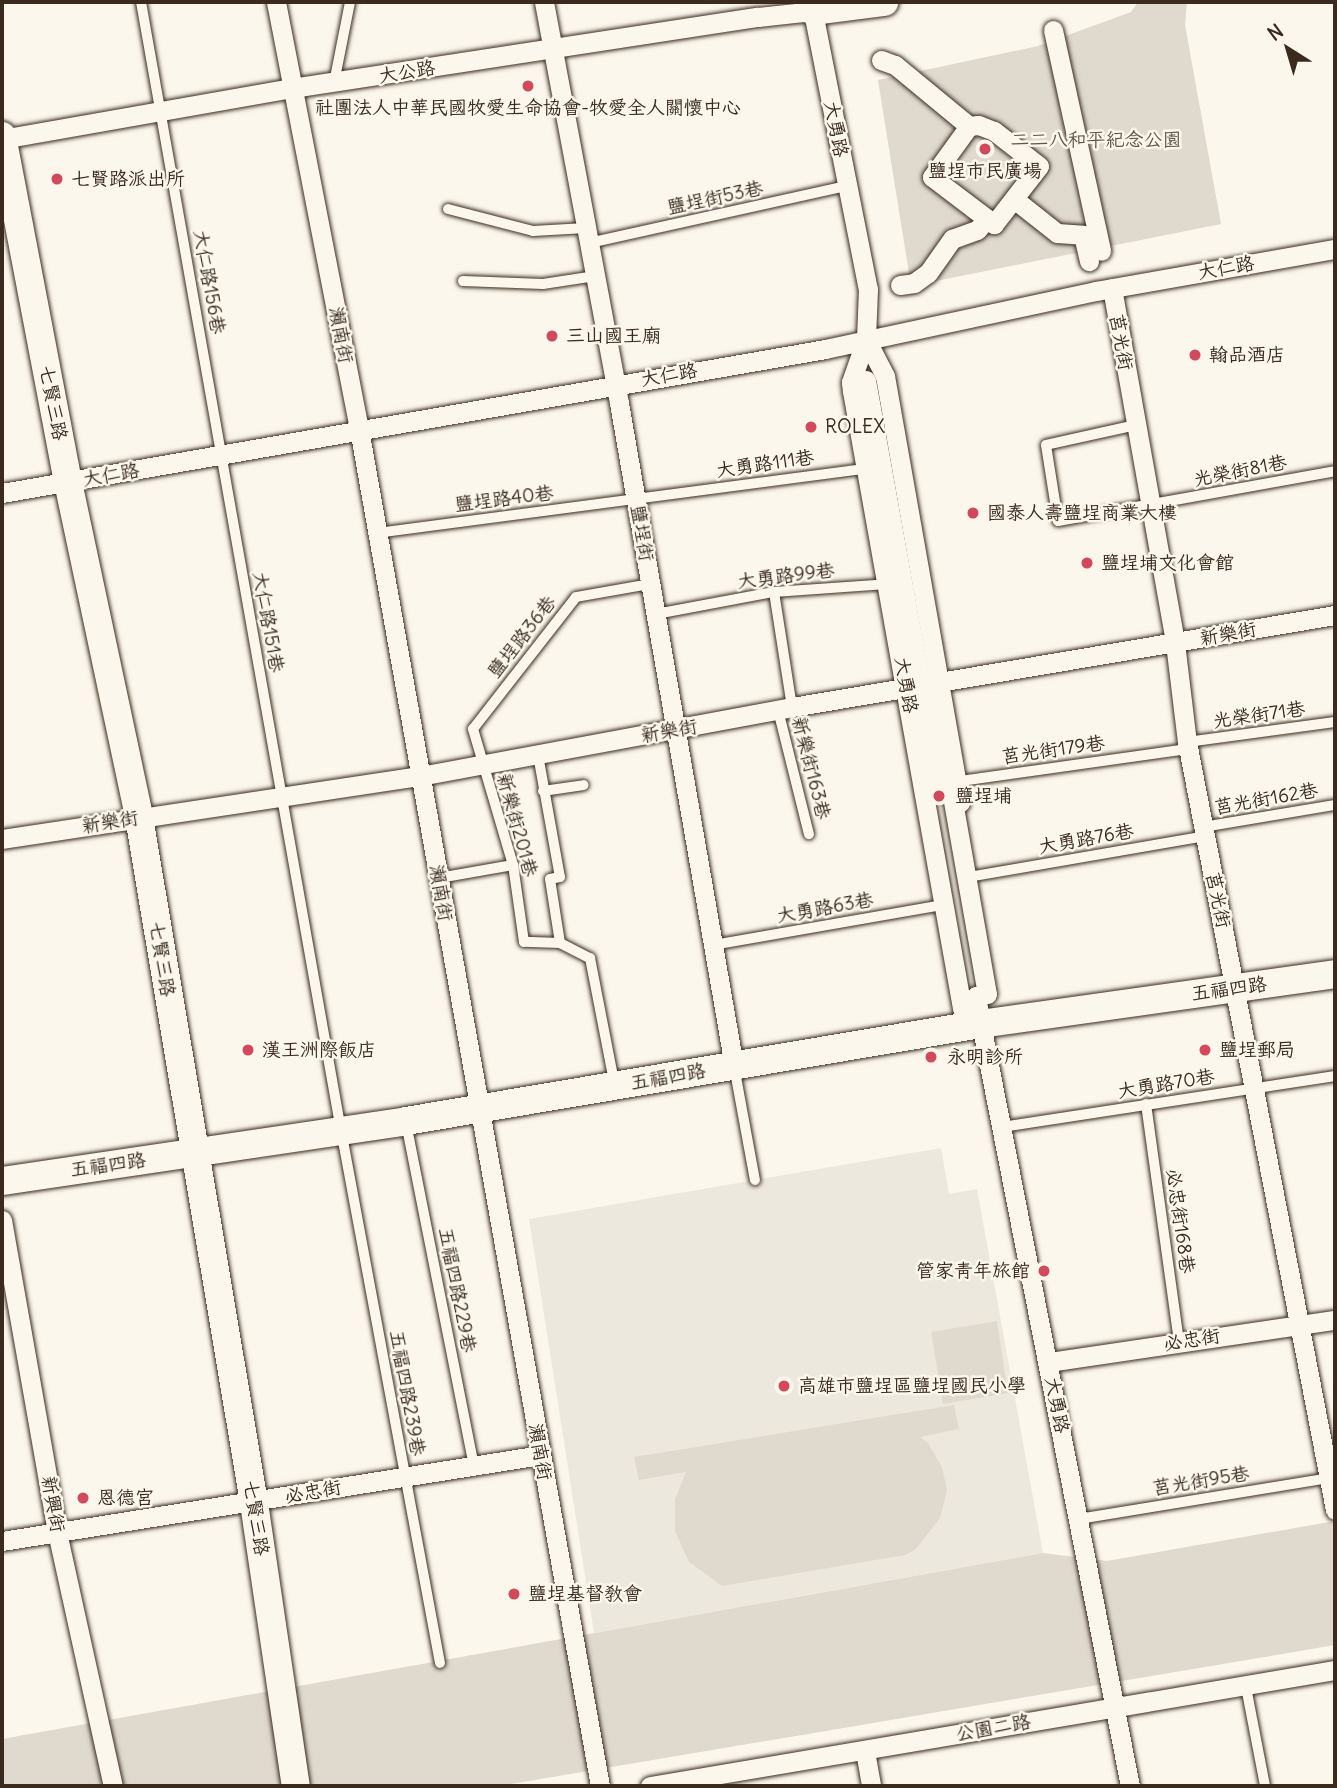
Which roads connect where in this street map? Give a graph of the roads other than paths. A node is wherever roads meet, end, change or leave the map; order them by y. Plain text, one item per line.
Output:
1 (141, 2) edge
2 (276, 2) edge
3 (350, 2) edge
4 (544, 2) edge
5 (884, 2) edge
6 (812, 6) edge
7 (1053, 30) dead end
8 (553, 50) junction
9 (881, 60) dead end
10 (334, 83) junction
11 (292, 88) junction
12 (162, 113) junction
13 (970, 126) junction
14 (2, 138) edge
15 (847, 187) junction
16 (1014, 199) junction
17 (448, 209) dead end
18 (987, 219) junction
19 (588, 235) junction
20 (1335, 249) edge
21 (595, 276) junction
22 (463, 281) dead end
23 (900, 285) dead end
24 (1112, 288) junction
25 (866, 339) junction
26 (866, 380) dead end
27 (616, 385) junction
28 (1136, 425) junction
29 (359, 429) junction
30 (221, 456) junction
31 (882, 466) junction
32 (1335, 471) edge
33 (68, 482) junction
34 (2, 493) edge
35 (636, 499) junction
36 (1151, 506) junction
37 (377, 533) junction
38 (904, 581) junction
39 (650, 584) junction
40 (774, 592) junction
41 (656, 614) junction
42 (1335, 615) edge
43 (1175, 643) junction
44 (922, 686) junction
45 (785, 709) junction
46 (1335, 722) edge
47 (676, 730) junction
48 (1187, 746) junction
49 (538, 755) junction
50 (482, 764) junction
51 (420, 776) junction
52 (939, 784) junction
53 (584, 785) dead end
54 (544, 791) junction
55 (281, 794) junction
56 (1335, 805) edge
57 (139, 817) junction
58 (1204, 832) junction
59 (809, 834) dead end
60 (2, 839) edge
61 (513, 865) junction
62 (974, 876) junction
63 (439, 878) junction
64 (943, 905) junction
65 (560, 943) junction
66 (713, 945) junction
67 (1335, 974) edge
68 (1236, 989) junction
69 (981, 1024) junction
70 (734, 1066) junction
71 (1335, 1076) edge
72 (615, 1086) junction
73 (1254, 1087) junction
74 (1146, 1104) junction
75 (480, 1108) junction
76 (406, 1121) junction
77 (1002, 1127) junction
78 (341, 1130) junction
79 (194, 1153) junction
80 (755, 1180) dead end
81 (2, 1181) edge
82 (2, 1220) edge
83 (1335, 1320) edge
84 (1297, 1324) junction
85 (1179, 1342) junction
86 (1049, 1362) junction
87 (1329, 1440) edge
88 (541, 1455) junction
89 (474, 1466) junction
90 (405, 1476) junction
91 (1329, 1478) junction
92 (254, 1503) junction
93 (1335, 1510) edge
94 (1079, 1518) junction
95 (57, 1532) junction
96 (2, 1541) edge
97 (440, 1663) dead end
98 (1335, 1670) edge
99 (1246, 1686) junction
100 (1115, 1705) junction
101 (865, 1751) junction
102 (731, 1780) edge
103 (113, 1786) edge
104 (296, 1786) edge
105 (600, 1786) edge
106 (650, 1786) edge
107 (871, 1786) edge
108 (1130, 1786) edge
109 (1265, 1786) edge

1 - 12 lane, 大仁路156巷
2 - 11 street, 瀨南街
3 - 10 lane
4 - 8 street, 鹽埕街
5 - 6 street
6 - 8 street, 大公路
6 - 15 street, 大勇路
7 - 16 street
8 - 10 street, 大公路
8 - 19 street, 鹽埕街
9 - 13 street
10 - 11 street, 大公路
11 - 12 street, 大公路
11 - 29 street, 瀨南街
12 - 14 street, 大公路
12 - 30 lane, 大仁路156巷
13 - 16 street
13 - 18 street
14 - 33 street, 七賢三路
15 - 19 lane, 鹽埕街53巷
15 - 25 street, 大勇路
16 - 18 street
17 - 19 lane, 鹽埕街53巷
18 - 23 street
19 - 21 street, 鹽埕街
20 - 24 street, 大仁路
21 - 22 lane
21 - 27 street, 鹽埕街
24 - 25 street, 大仁路
24 - 28 street, 莒光街
25 - 27 street, 大仁路
25 - 31 street, 大勇路
25 - 31 street, 大勇路
26 - 31 street
27 - 29 street, 大仁路
27 - 35 street, 鹽埕街
28 - 36 street, 莒光街
28 - 36 lane, 光榮街81巷
29 - 30 street, 大仁路
29 - 37 street, 瀨南街
30 - 33 street, 大仁路
30 - 55 lane, 大仁路151巷
31 - 35 lane, 大勇路111巷
31 - 38 street, 大勇路
31 - 38 street, 大勇路
32 - 36 lane, 光榮街81巷
33 - 34 street, 大仁路
33 - 57 street, 七賢三路
35 - 37 lane, 鹽埕路40巷
35 - 39 street, 鹽埕街
36 - 43 street, 莒光街
37 - 51 street, 瀨南街
38 - 40 lane, 大勇路99巷
38 - 44 street, 大勇路
38 - 44 street, 大勇路
39 - 41 street, 鹽埕街
39 - 50 lane, 鹽埕路36巷
40 - 41 lane, 大勇路99巷
40 - 45 lane, 新樂街163巷
41 - 47 street, 鹽埕街
42 - 43 street, 新樂街
43 - 44 street, 新樂街
43 - 48 street, 莒光街
44 - 45 street, 新樂街
44 - 52 street, 大勇路
44 - 52 street, 大勇路
45 - 47 street, 新樂街
45 - 59 lane, 新樂街163巷
46 - 48 lane, 光榮街71巷
47 - 49 street, 新樂街
47 - 66 street, 鹽埕街
48 - 52 lane, 莒光街179巷
48 - 58 street, 莒光街
49 - 50 street, 新樂街
49 - 54 lane
50 - 51 street, 新樂街
50 - 61 lane, 新樂街201巷
51 - 55 street, 新樂街
51 - 63 street, 瀨南街
52 - 62 street, 大勇路
52 - 64 street, 大勇路
52 - 69 street
53 - 54 lane
54 - 65 lane
55 - 57 street, 新樂街
55 - 78 lane, 大仁路151巷
56 - 58 lane, 莒光街162巷
57 - 60 street, 新樂街
57 - 79 street, 七賢三路
58 - 62 lane, 大勇路76巷
58 - 68 street, 莒光街
61 - 63 lane
61 - 65 lane, 新樂街201巷
62 - 69 street, 大勇路
63 - 75 street, 瀨南街
64 - 66 lane, 大勇路63巷
64 - 69 street, 大勇路
65 - 72 lane
66 - 70 street, 鹽埕街
67 - 68 street, 五福四路
68 - 69 street, 五福四路
68 - 73 street, 莒光街
69 - 70 street, 五福四路
69 - 77 street, 大勇路
70 - 72 street, 五福四路
70 - 80 lane
71 - 73 lane, 大勇路70巷
72 - 75 street, 五福四路
73 - 74 lane, 大勇路70巷
73 - 84 street, 莒光街
74 - 77 lane, 大勇路70巷
74 - 85 lane, 必忠街168巷
75 - 76 street, 五福四路
75 - 88 street, 瀨南街
76 - 78 street, 五福四路
76 - 89 lane, 五福四路229巷
77 - 86 street, 大勇路
78 - 79 street, 五福四路
78 - 90 lane, 五福四路239巷
79 - 81 street, 五福四路
79 - 92 street, 七賢三路
82 - 95 street, 新興街
83 - 84 street, 必忠街
84 - 85 street, 必忠街
84 - 87 street, 莒光街
85 - 86 street, 必忠街
86 - 94 street, 大勇路
87 - 91 street, 莒光街
88 - 89 street, 必忠街
88 - 105 street, 瀨南街
89 - 90 street, 必忠街
90 - 92 street, 必忠街
90 - 97 lane, 五福四路239巷
91 - 93 street, 莒光街
91 - 94 lane, 莒光街95巷
92 - 95 street, 必忠街
92 - 104 street, 七賢三路
94 - 100 street, 大勇路
95 - 96 street, 必忠街
95 - 103 street, 新興街
98 - 99 street, 公園二路
99 - 100 street, 公園二路
99 - 109 lane
100 - 101 street, 公園二路
100 - 108 street, 大勇路
101 - 102 street, 公園二路
101 - 107 street
102 - 106 street, 公園二路

